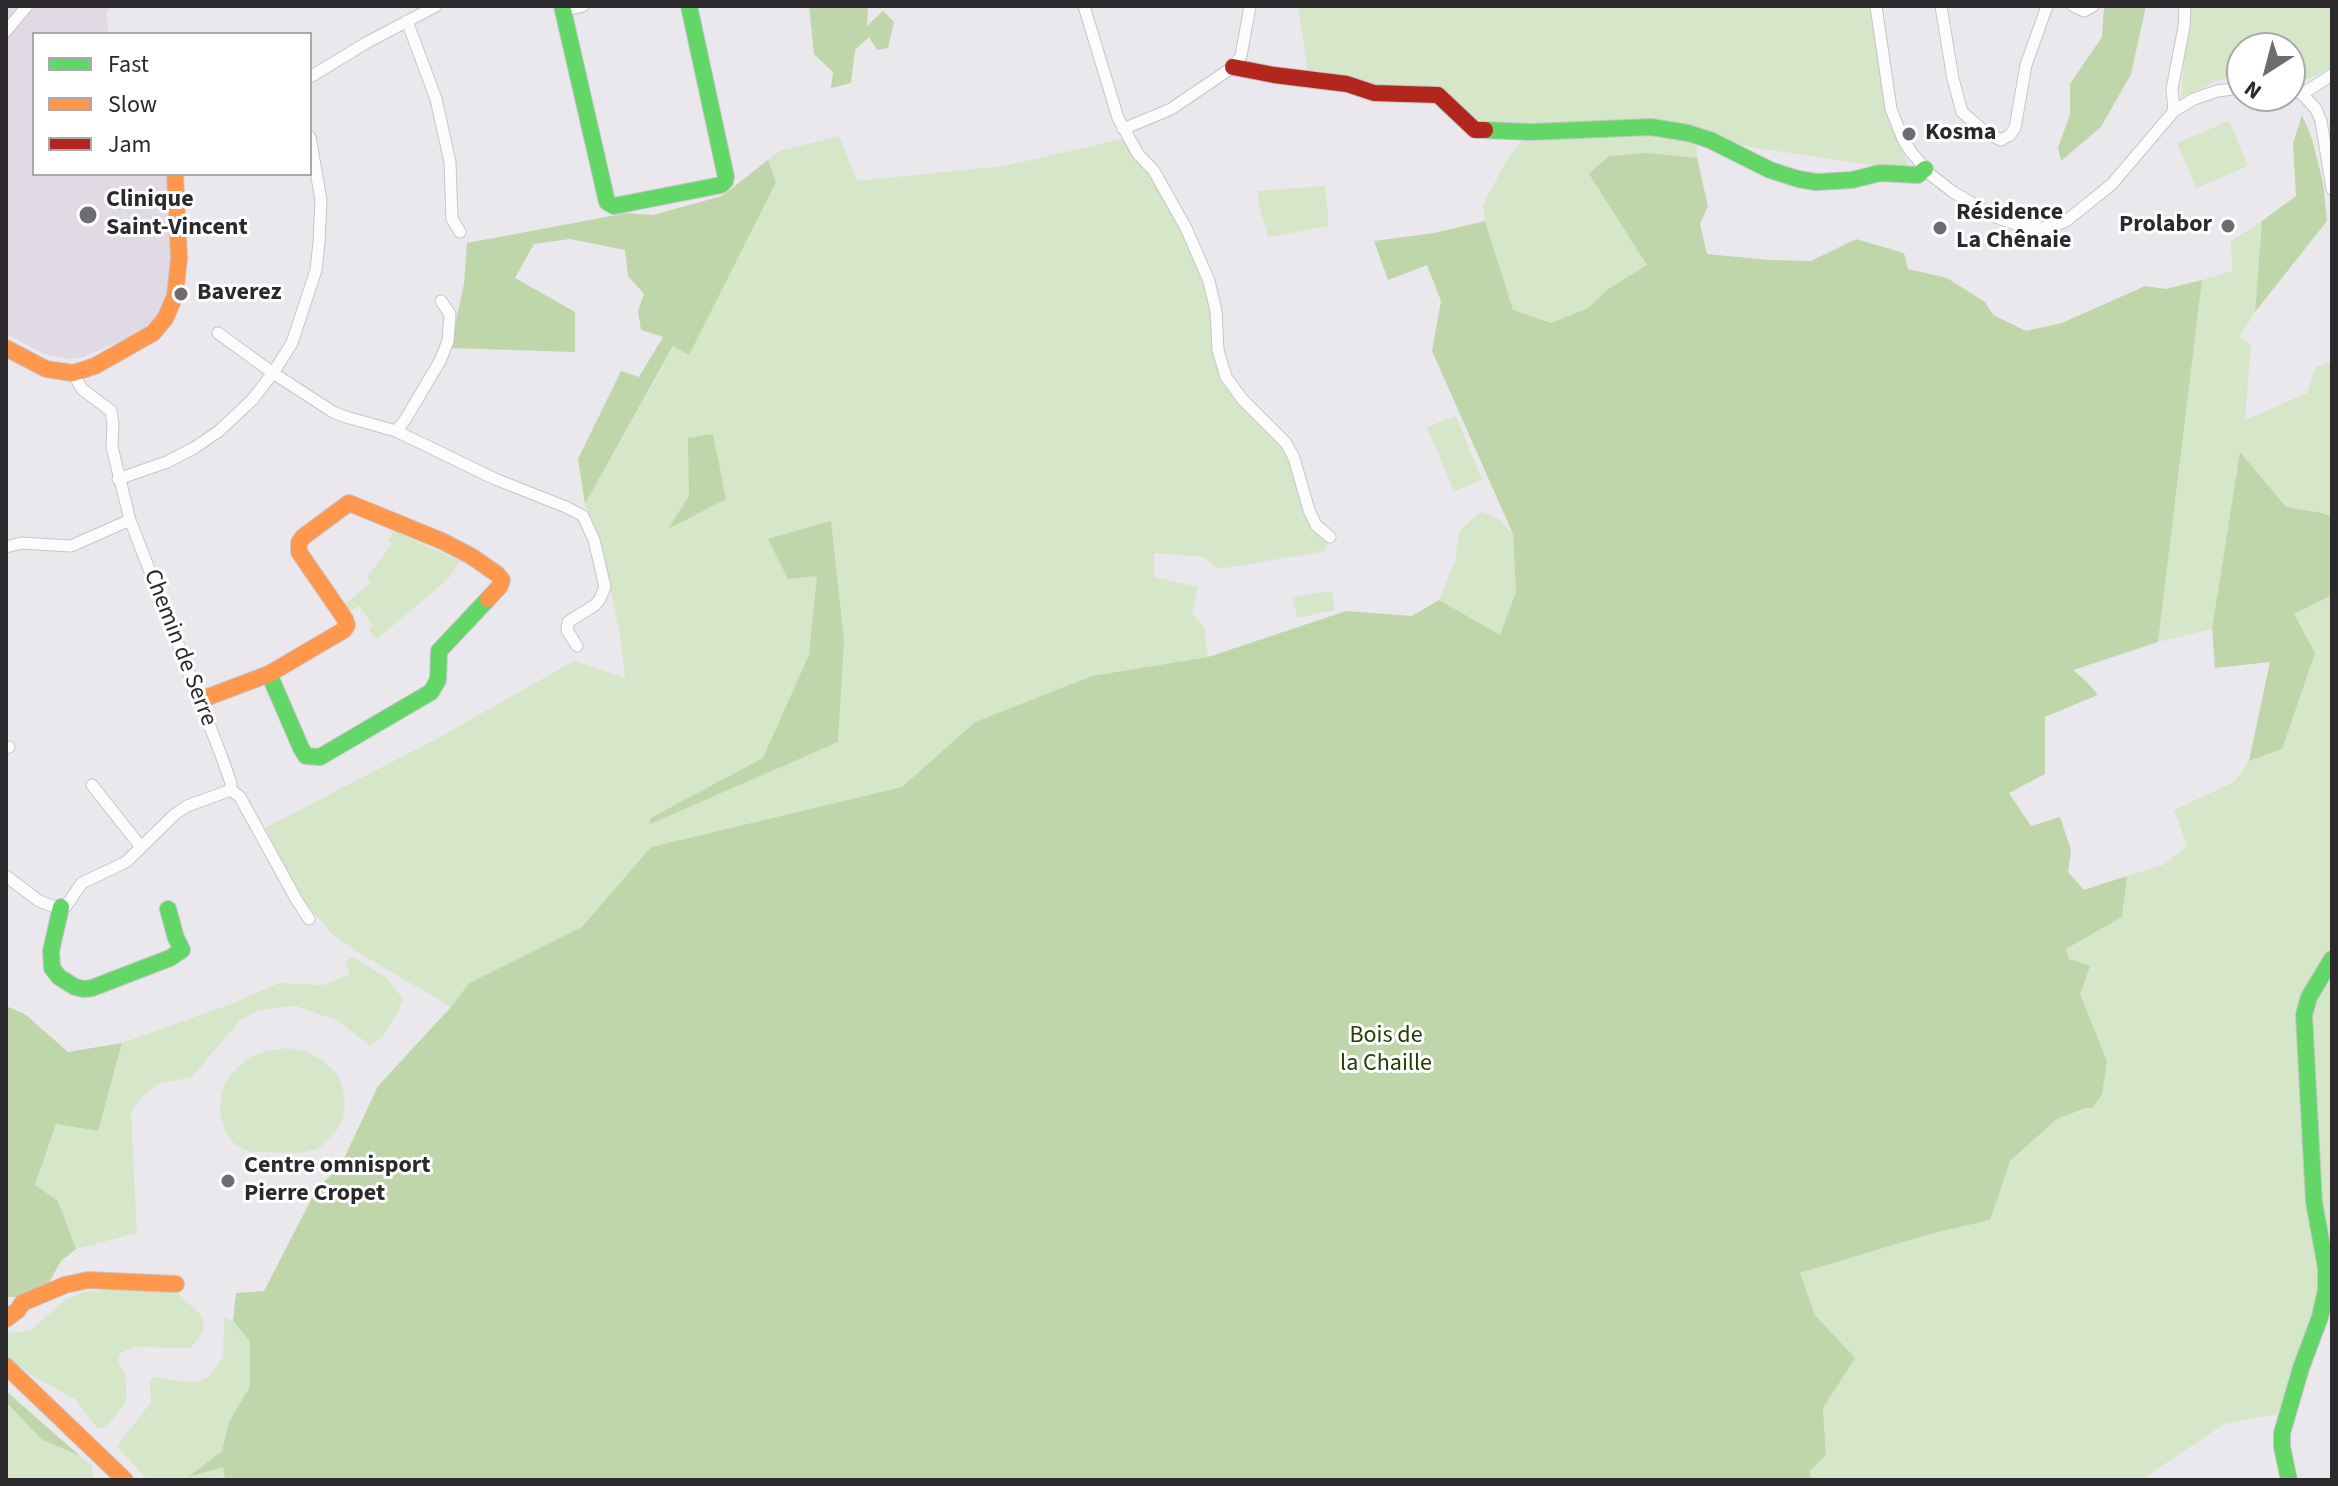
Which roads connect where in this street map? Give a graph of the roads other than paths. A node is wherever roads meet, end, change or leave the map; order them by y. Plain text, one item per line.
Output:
1 (27, 6) edge
2 (436, 6) edge
3 (583, 6) edge
4 (689, 6) edge
5 (1084, 6) edge
6 (1250, 6) edge
7 (1876, 6) edge
8 (1941, 6) edge
9 (2047, 6) edge
10 (2073, 6) edge
11 (2093, 6) edge
12 (2185, 6) edge
13 (563, 8) edge
14 (407, 21) junction
15 (6, 31) edge
16 (1233, 67) junction
17 (2332, 75) edge
18 (312, 76) edge
19 (2306, 87) edge
20 (2226, 90) edge
21 (2306, 100) edge
22 (2174, 111) junction
23 (1123, 129) junction
24 (312, 148) edge
25 (1925, 169) junction
26 (175, 176) edge
27 (2332, 189) edge
28 (460, 232) dead end
29 (441, 301) dead end
30 (218, 333) dead end
31 (6, 348) edge
32 (73, 373) junction
33 (273, 373) junction
34 (396, 431) junction
35 (118, 479) junction
36 (130, 520) junction
37 (1330, 537) dead end
38 (6, 547) edge
39 (577, 646) dead end
40 (269, 674) junction
41 (200, 700) junction
42 (92, 785) dead end
43 (231, 790) junction
44 (141, 847) junction
45 (6, 876) edge
46 (61, 907) junction
47 (168, 909) dead end
48 (309, 919) dead end
49 (2332, 959) edge
50 (176, 1284) dead end
51 (10, 1312) edge
52 (6, 1366) edge
53 (6, 1380) edge
54 (118, 1480) edge
55 (125, 1480) edge
56 (2289, 1480) edge

1 - 15 street
2 - 14 street
3 - 13 street
4 - 13 street
5 - 23 street
6 - 16 street
7 - 25 street
8 - 9 street
10 - 11 street
12 - 22 street
14 - 18 street
14 - 28 street
16 - 23 street
16 - 25 street
17 - 19 street
20 - 22 street
21 - 27 street
22 - 25 street
23 - 37 street
24 - 33 street
26 - 32 street
29 - 34 street
30 - 33 street
31 - 32 street
32 - 35 street, Chemin de Serre
33 - 34 street
33 - 35 street
34 - 39 street
35 - 36 street, Chemin de Serre
36 - 38 street
36 - 41 street, Chemin de Serre
40 - 40 street
40 - 41 street
41 - 43 street, Chemin de Serre
42 - 44 street
43 - 44 street
43 - 48 street, Chemin de Serre
44 - 46 street
45 - 46 street
46 - 47 street
49 - 56 street
50 - 51 street
52 - 55 street
53 - 54 street

